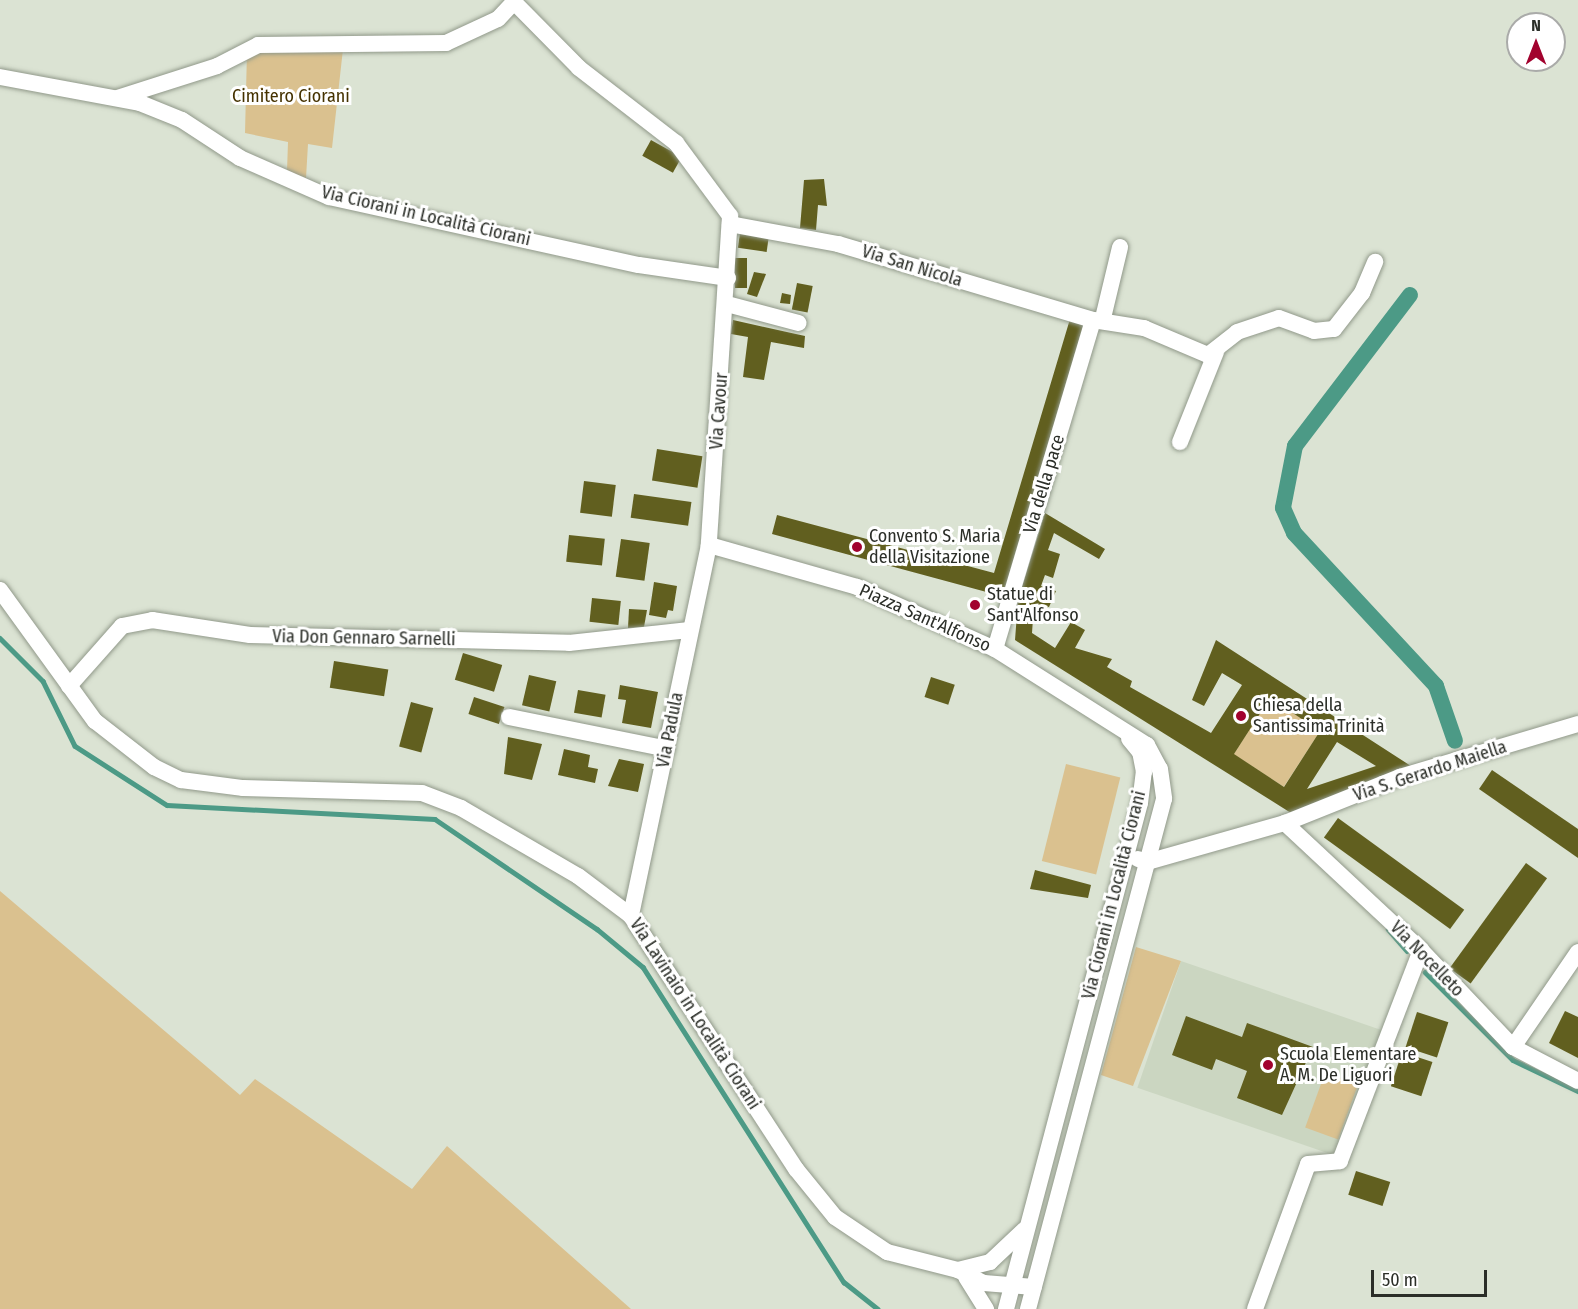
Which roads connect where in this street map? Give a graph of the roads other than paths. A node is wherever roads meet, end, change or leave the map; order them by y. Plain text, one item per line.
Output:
1 (0, 77) edge
2 (117, 98) junction
3 (730, 224) junction
4 (1120, 247) dead end
5 (1375, 262) dead end
6 (728, 278) junction
7 (727, 304) junction
8 (1098, 319) junction
9 (799, 323) dead end
10 (1216, 352) junction
11 (1180, 442) dead end
12 (709, 545) junction
13 (0, 590) edge
14 (689, 630) junction
15 (995, 649) junction
16 (69, 687) junction
17 (509, 717) dead end
18 (1578, 724) edge
19 (1122, 732) junction
20 (667, 749) junction
21 (1285, 824) junction
22 (1126, 856) junction
23 (1147, 862) junction
24 (632, 916) junction
25 (1421, 950) junction
26 (1578, 952) edge
27 (1513, 1047) junction
28 (1578, 1081) edge
29 (1028, 1224) junction
30 (964, 1271) junction
31 (1013, 1282) junction
32 (1034, 1287) junction
33 (986, 1309) edge
34 (1006, 1309) edge
35 (1028, 1309) edge
36 (1255, 1309) edge

1 - 2 street, Via Ciorani in Località Ciorani
2 - 3 street
2 - 6 street, Via Ciorani in Località Ciorani
3 - 6 street, Via Cavour
3 - 8 street, Via San Nicola
4 - 8 street, Via della pace
5 - 10 street
6 - 7 street, Via Cavour
7 - 9 street
7 - 12 street, Via Cavour
8 - 10 street, Via San Nicola
8 - 15 street, Via della pace
10 - 11 street
12 - 14 street, Via Padula
12 - 15 street, Piazza Sant'Alfonso
13 - 16 street, Via Lavinaio in Località Ciorani
14 - 16 street, Via Don Gennaro Sarnelli
14 - 20 street, Via Padula
15 - 19 street, Piazza Sant'Alfonso
16 - 24 street, Via Lavinaio in Località Ciorani
17 - 20 street
18 - 21 street, Via S. Gerardo Maiella
19 - 22 street, Via Ciorani in Località Ciorani
19 - 23 street, Via Ciorani in Località Ciorani
20 - 24 street, Via Padula
21 - 23 street, Via S. Gerardo Maiella
21 - 25 street, Via Nocelleto
22 - 23 street
22 - 29 street, Via Ciorani in Località Ciorani
23 - 32 street, Via Ciorani in Località Ciorani
24 - 30 street, Via Lavinaio in Località Ciorani
25 - 27 street, Via Nocelleto
25 - 36 street
26 - 27 street
27 - 28 street, Via Nocelleto
29 - 30 street
29 - 31 street, Via Ciorani in Località Ciorani
30 - 31 street, Via Lavinaio in Località Ciorani
30 - 33 street
31 - 32 street, Via Lavinaio in Località Ciorani
31 - 34 street, Via Ciorani in Località Ciorani
32 - 35 street, Via Ciorani in Località Ciorani

